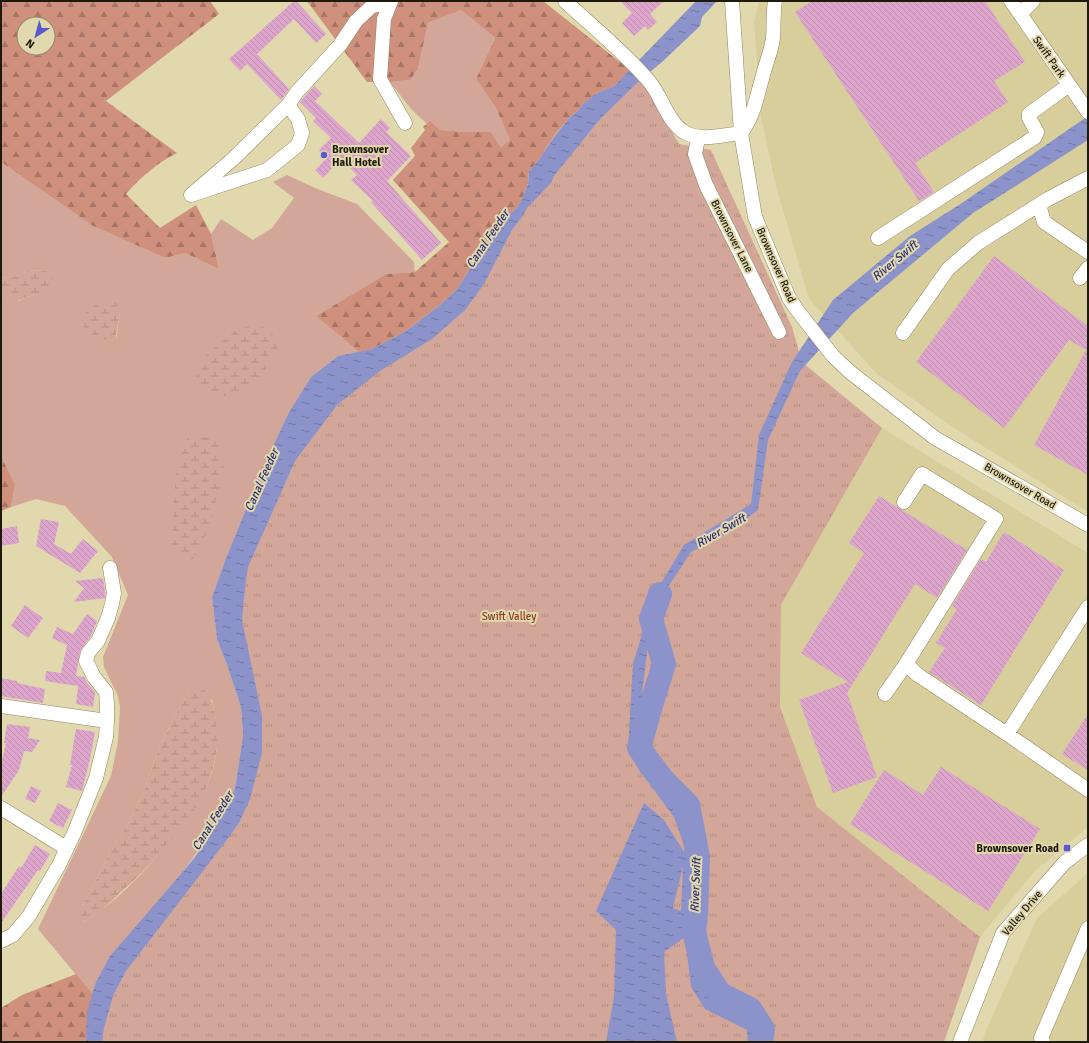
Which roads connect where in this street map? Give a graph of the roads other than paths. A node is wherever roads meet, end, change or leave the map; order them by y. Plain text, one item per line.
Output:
1 (387, 1) edge
2 (392, 1) edge
3 (775, 1) edge
4 (1011, 1) edge
5 (1033, 1) edge
6 (569, 2) edge
7 (733, 6) edge
8 (1020, 14) junction
9 (1069, 85) junction
10 (288, 105) junction
11 (1084, 107) edge
12 (405, 123) dead end
13 (741, 133) junction
14 (698, 138) junction
15 (1088, 178) edge
16 (1039, 205) junction
17 (878, 238) dead end
18 (1088, 252) edge
19 (778, 332) dead end
20 (903, 333) dead end
21 (904, 502) dead end
22 (1088, 525) edge
23 (110, 568) dead end
24 (1088, 607) edge
25 (906, 664) junction
26 (885, 694) dead end
27 (1, 706) edge
28 (108, 721) junction
29 (1007, 734) junction
30 (1088, 790) edge
31 (1, 808) edge
32 (1088, 845) edge
33 (66, 848) junction
34 (1088, 928) edge
35 (1, 941) edge
36 (960, 1042) edge
37 (1043, 1042) edge

1 - 10 street
2 - 12 street
3 - 13 street
4 - 8 street, Swift Park
5 - 8 street
6 - 14 street
7 - 13 street, Brownsover Road
8 - 9 street, Swift Park
9 - 11 street, Swift Park
9 - 17 street
10 - 10 street
13 - 14 street
13 - 22 street, Brownsover Road
14 - 19 street, Brownsover Lane
15 - 16 street
16 - 18 street
16 - 20 street
21 - 25 street
23 - 28 street
24 - 29 street
25 - 26 street
25 - 29 street
27 - 28 street
28 - 33 street
29 - 30 street
31 - 33 street
32 - 36 street, Valley Drive
33 - 35 street
34 - 37 street

